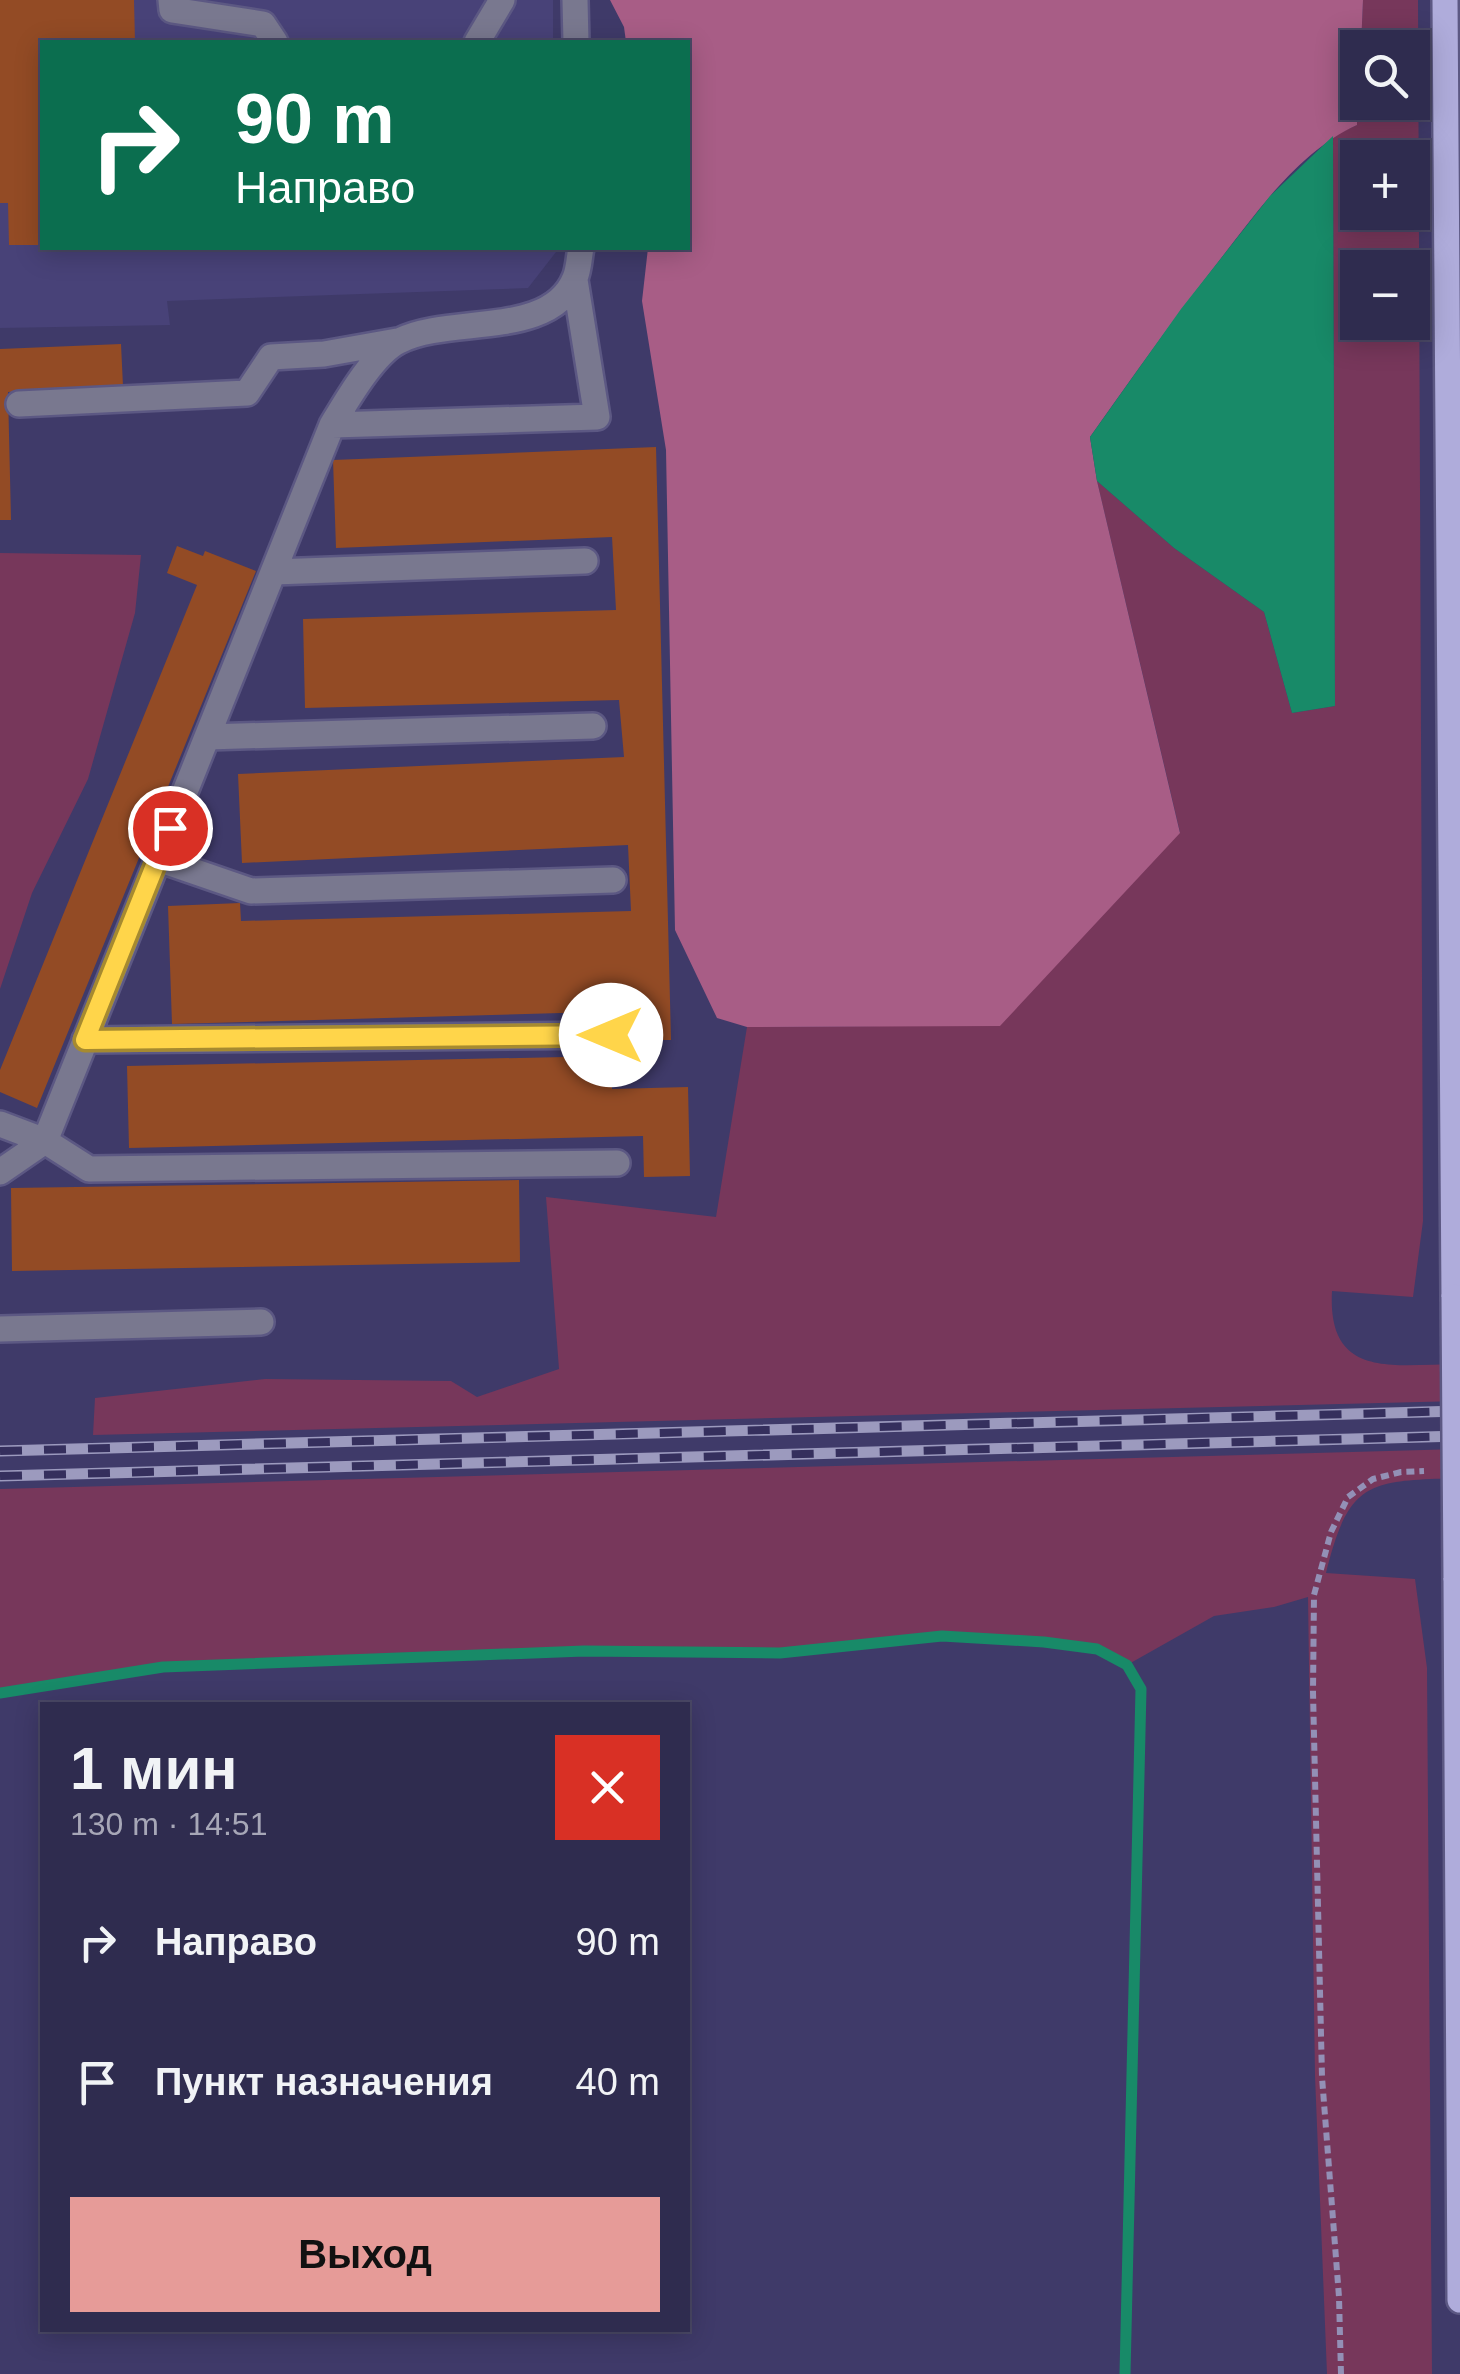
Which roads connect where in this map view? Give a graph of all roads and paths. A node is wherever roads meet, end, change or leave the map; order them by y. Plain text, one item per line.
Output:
1 (171, 0) edge
2 (502, 0) edge
3 (575, 0) edge
4 (1445, 0) edge
5 (274, 40) edge
6 (478, 40) edge
7 (576, 40) edge
8 (581, 250) edge
9 (575, 280) junction
10 (398, 341) junction
11 (19, 404) dead end
12 (332, 425) junction
13 (586, 562) dead end
14 (272, 572) junction
15 (593, 726) dead end
16 (207, 737) junction
17 (158, 859) junction
18 (613, 880) dead end
19 (611, 1035) dead end
20 (85, 1040) junction
21 (0, 1124) edge
22 (45, 1140) junction
23 (617, 1163) dead end
24 (0, 1172) edge
25 (261, 1322) dead end
26 (0, 1329) edge
27 (1401, 1472) dead end
28 (1460, 2300) edge
29 (1340, 2374) edge

1 - 5 street
2 - 6 street
3 - 7 street
4 - 28 main road, bridge
8 - 9 street
9 - 10 street
9 - 12 street
10 - 11 street
10 - 12 street
12 - 14 street
13 - 14 street
14 - 16 street
15 - 16 street
16 - 17 street
17 - 18 street
17 - 20 street
19 - 20 street
20 - 22 street
21 - 22 street
22 - 23 street
22 - 24 street
25 - 26 street
27 - 29 path

